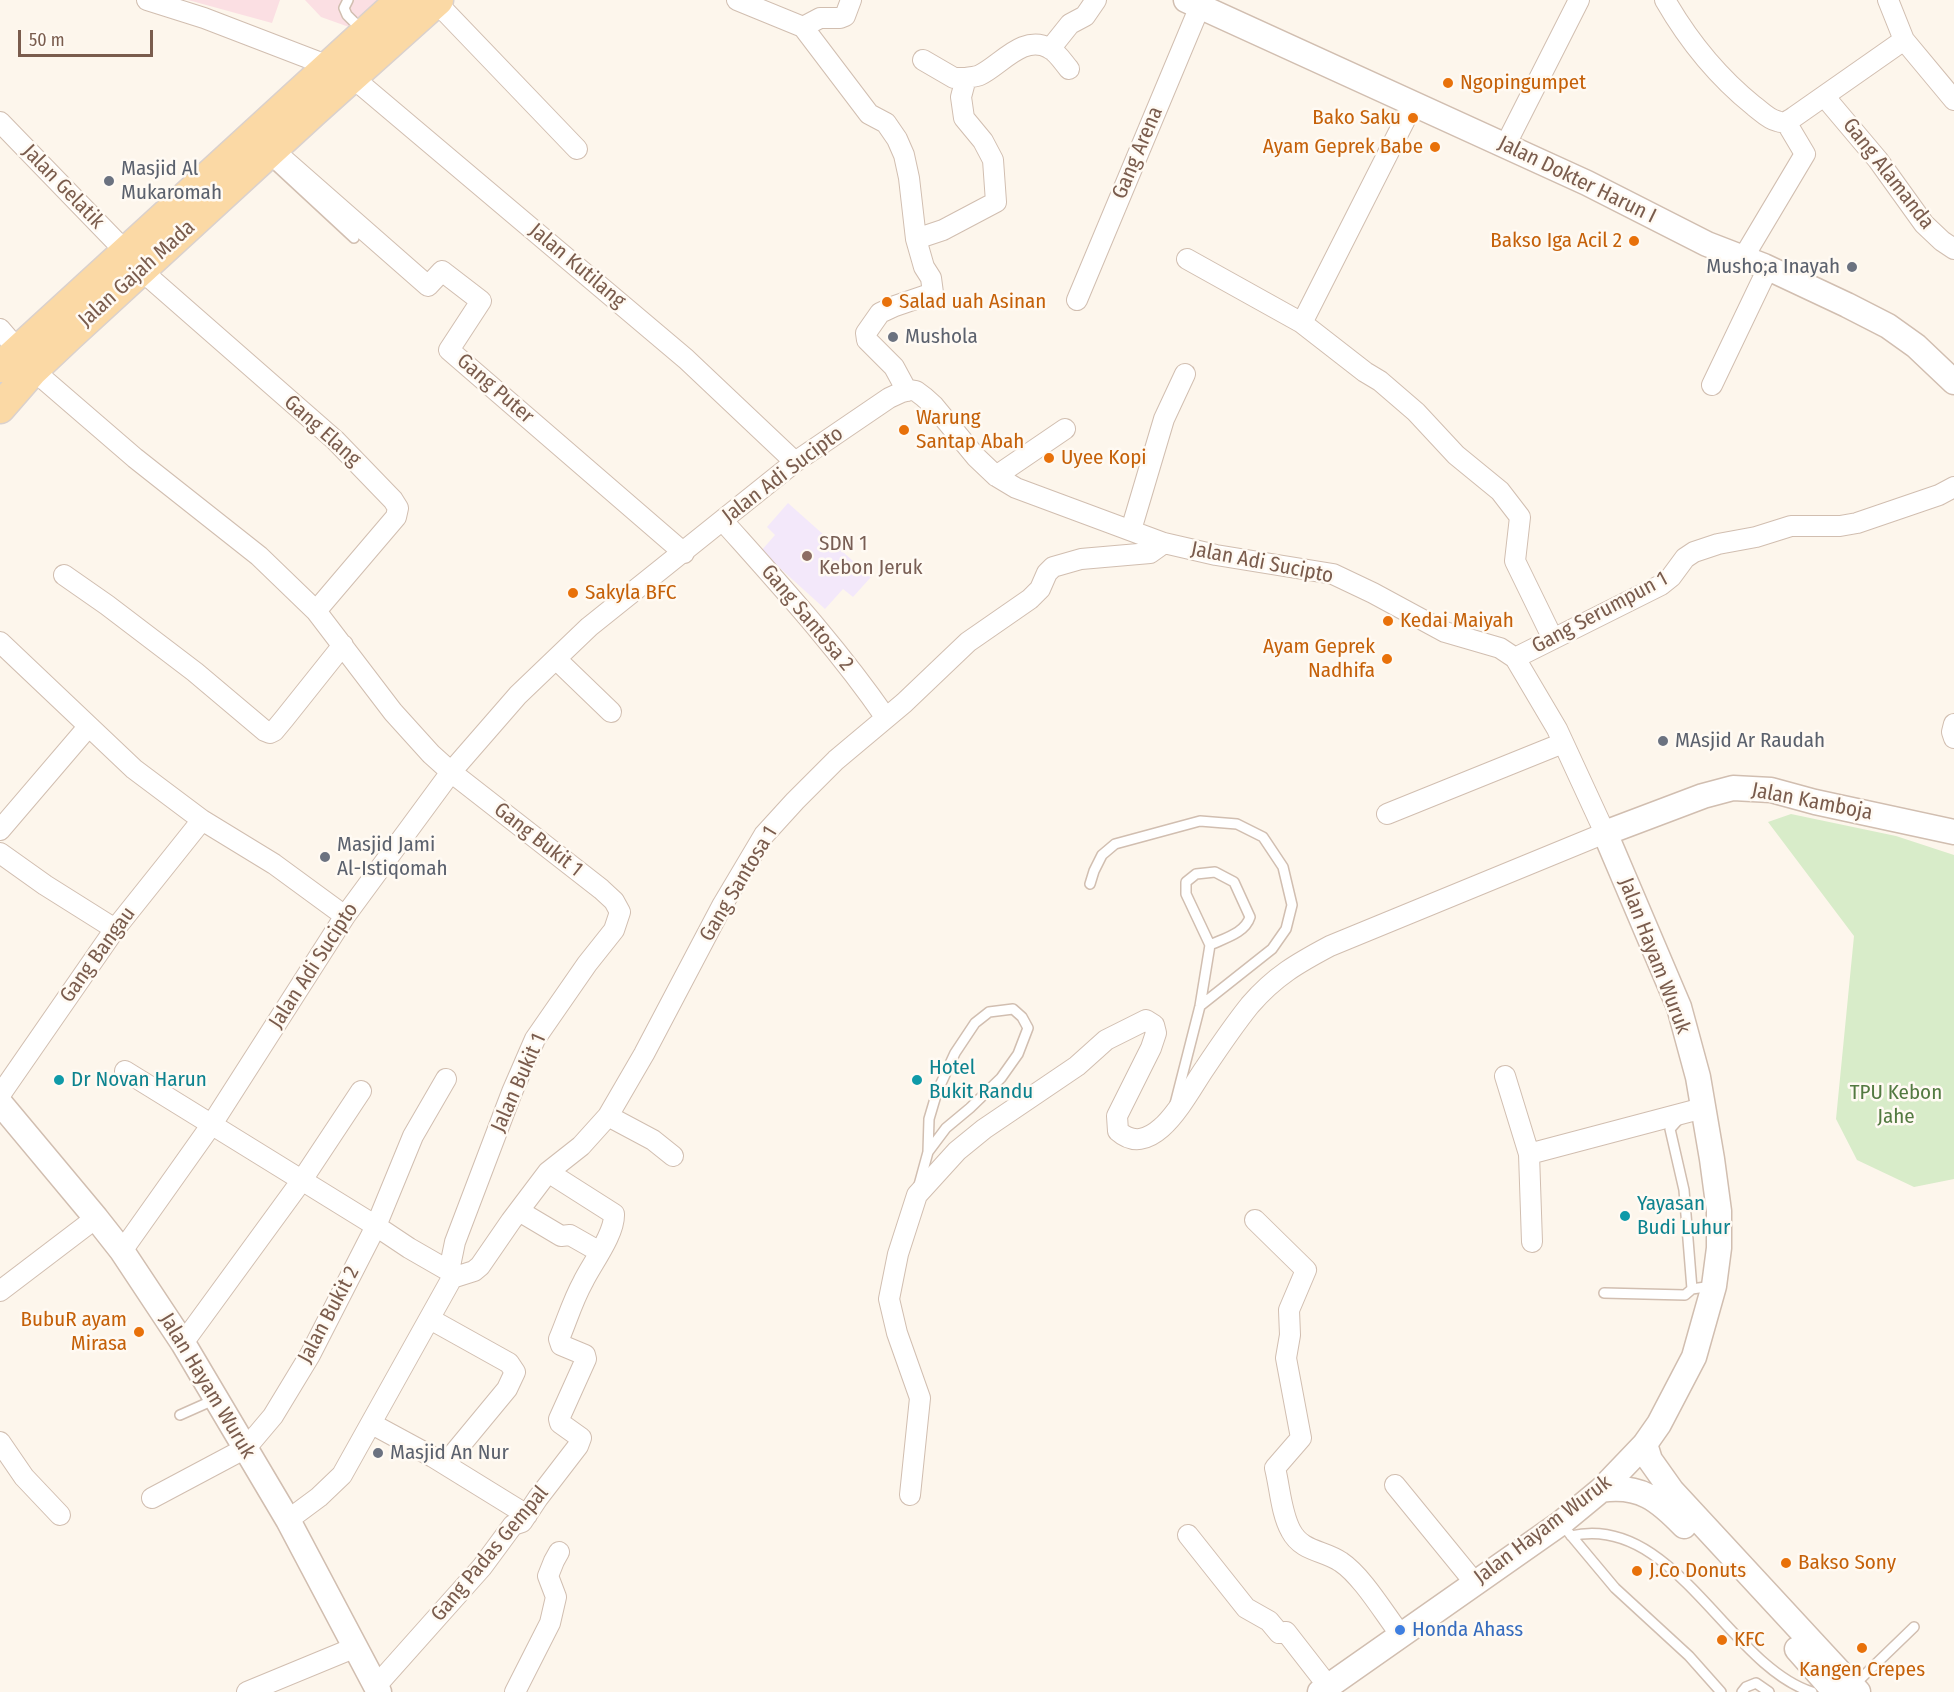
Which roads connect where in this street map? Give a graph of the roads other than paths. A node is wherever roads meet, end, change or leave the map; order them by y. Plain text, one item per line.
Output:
1 (147, 0) edge
2 (348, 0) edge
3 (401, 0) edge
4 (737, 0) edge
5 (851, 0) edge
6 (1096, 0) edge
7 (1579, 0) edge
8 (1665, 0) edge
9 (1888, 0) edge
10 (437, 1) edge
11 (1193, 3) edge
12 (803, 27) junction
13 (365, 33) junction
14 (1904, 40) junction
15 (1050, 48) junction
16 (923, 60) dead end
17 (1070, 69) dead end
18 (340, 71) junction
19 (966, 78) junction
20 (1824, 96) junction
21 (1954, 100) edge
22 (1413, 104) junction
23 (0, 122) edge
24 (1785, 122) junction
25 (1506, 146) junction
26 (577, 149) dead end
27 (269, 153) junction
28 (354, 238) dead end
29 (916, 239) junction
30 (1954, 249) edge
31 (1743, 258) junction
32 (1187, 259) dead end
33 (134, 261) junction
34 (1768, 268) junction
35 (1077, 300) dead end
36 (1302, 323) junction
37 (13, 354) edge
38 (1185, 374) dead end
39 (1954, 382) edge
40 (1712, 385) dead end
41 (907, 391) junction
42 (0, 408) edge
43 (1065, 429) dead end
44 (795, 462) junction
45 (996, 476) junction
46 (1946, 491) edge
47 (723, 521) junction
48 (1131, 530) junction
49 (1164, 543) junction
50 (684, 553) junction
51 (64, 575) dead end
52 (316, 611) junction
53 (1553, 639) junction
54 (0, 642) edge
55 (343, 645) junction
56 (1515, 658) junction
57 (556, 659) junction
58 (611, 712) dead end
59 (886, 718) junction
60 (1954, 724) edge
61 (88, 727) junction
62 (1954, 738) edge
63 (1563, 743) junction
64 (451, 772) junction
65 (1388, 814) dead end
66 (202, 820) junction
67 (0, 830) edge
68 (1954, 832) edge
69 (1605, 833) junction
70 (0, 853) edge
71 (1090, 884) dead end
72 (620, 912) joint
73 (345, 916) junction
74 (115, 929) junction
75 (1210, 945) junction
76 (1200, 1006) junction
77 (125, 1071) dead end
78 (1506, 1077) dead end
79 (446, 1079) dead end
80 (361, 1091) dead end
81 (0, 1095) edge
82 (0, 1103) edge
83 (1704, 1113) junction
84 (608, 1116) junction
85 (1174, 1116) junction
86 (212, 1124) junction
87 (928, 1152) junction
88 (1529, 1154) junction
89 (673, 1156) dead end
90 (548, 1172) junction
91 (302, 1180) junction
92 (917, 1195) junction
93 (519, 1211) junction
94 (96, 1218) junction
95 (1255, 1220) dead end
96 (376, 1226) junction
97 (1532, 1242) dead end
98 (122, 1251) junction
99 (600, 1252) junction
100 (450, 1274) junction
101 (1703, 1287) junction
102 (0, 1291) edge
103 (1604, 1293) dead end
104 (430, 1320) junction
105 (183, 1343) junction
106 (216, 1399) junction
107 (180, 1415) dead end
108 (372, 1424) junction
109 (0, 1442) edge
110 (1645, 1444) junction
111 (246, 1448) junction
112 (445, 1464) junction
113 (1395, 1485) dead end
114 (1601, 1490) junction
115 (910, 1495) dead end
116 (152, 1498) dead end
117 (60, 1515) dead end
118 (527, 1515) junction
119 (288, 1521) junction
120 (1566, 1529) junction
121 (1188, 1535) dead end
122 (559, 1552) dead end
123 (1475, 1583) junction
124 (1914, 1628) dead end
125 (1400, 1634) junction
126 (356, 1647) junction
127 (378, 1689) edge
128 (1324, 1689) edge
129 (1836, 1689) edge
130 (247, 1692) edge
131 (515, 1692) edge
132 (1720, 1692) edge
133 (1742, 1692) edge
134 (1769, 1692) edge

1 - 18 street, Jalan Kutilang
2 - 13 lane
3 - 13 main road, Jalan Gajah Mada
4 - 12 street
5 - 12 street
6 - 15 street
7 - 25 street
8 - 24 street
9 - 14 street
10 - 18 main road, Jalan Gajah Mada
10 - 26 street
11 - 22 street, Jalan Dokter Harun I
11 - 35 street, Gang Arena
12 - 29 street
13 - 18 main road, Jalan Gajah Mada
14 - 20 street
14 - 21 street
15 - 17 street
15 - 19 street
16 - 19 street
18 - 27 main road, Jalan Gajah Mada
18 - 33 main road, Jalan Gajah Mada
18 - 44 street, Jalan Kutilang
19 - 29 street
20 - 24 street
20 - 30 street, Gang Alamanda
22 - 25 street, Jalan Dokter Harun I
22 - 36 street
23 - 33 street, Jalan Gelatik
24 - 31 street
25 - 31 street, Jalan Dokter Harun I
27 - 28 lane
27 - 33 main road, Jalan Gajah Mada
27 - 50 street, Gang Puter
29 - 41 street
31 - 34 street, Jalan Dokter Harun I
32 - 36 street
33 - 37 main road, Jalan Gajah Mada
33 - 52 street, Gang Elang
34 - 39 street, Jalan Dokter Harun I
34 - 40 street
36 - 53 street
37 - 42 main road, Jalan Gajah Mada
37 - 52 street, Gang Bukit 1
38 - 48 street
41 - 44 street, Jalan Adi Sucipto
41 - 45 street, Jalan Adi Sucipto
43 - 45 street
44 - 47 street, Jalan Adi Sucipto
45 - 48 street, Jalan Adi Sucipto
46 - 53 street, Gang Serumpun 1
47 - 50 street, Jalan Adi Sucipto
47 - 59 street, Gang Santosa 2
48 - 49 street, Jalan Adi Sucipto
49 - 56 street, Jalan Adi Sucipto
49 - 59 street, Gang Santosa 1
50 - 57 street, Jalan Adi Sucipto
51 - 55 street
52 - 55 street, Gang Bukit 1
53 - 56 street, Gang Serumpun 1
54 - 61 street
55 - 64 street, Gang Bukit 1
56 - 63 street
57 - 58 street
57 - 64 street, Jalan Adi Sucipto
59 - 84 street, Gang Santosa 1
60 - 62 street
61 - 66 street
61 - 67 street
63 - 65 street
63 - 69 street
64 - 72 street, Gang Bukit 1
64 - 73 street, Jalan Adi Sucipto
66 - 73 street
66 - 74 street, Gang Bangau
68 - 69 street, Jalan Kamboja
69 - 83 street, Jalan Hayam Wuruk
69 - 85 street
70 - 74 street
71 - 76 lane
72 - 100 street, Jalan Bukit 1
73 - 86 street, Jalan Adi Sucipto
74 - 81 street, Gang Bangau
75 - 75 lane
75 - 76 lane
76 - 85 lane
77 - 86 street
78 - 88 street
79 - 96 street, Jalan Bukit 2
80 - 91 street
82 - 94 street, Jalan Hayam Wuruk
83 - 88 street
83 - 101 street, Jalan Hayam Wuruk
83 - 101 lane
84 - 89 street
84 - 90 street, Gang Santosa 1
85 - 92 street
86 - 91 street
86 - 98 street, Jalan Adi Sucipto
87 - 87 lane
87 - 92 lane
88 - 97 street
90 - 93 street, Gang Santosa 1
90 - 99 street, Gang Padas Gempal
91 - 96 street
91 - 105 street
92 - 115 street
93 - 99 street
93 - 100 street, Gang Santosa 1
94 - 98 street, Jalan Hayam Wuruk
94 - 102 street
95 - 125 street
96 - 100 street
96 - 111 street, Jalan Bukit 2
98 - 105 street, Jalan Hayam Wuruk
99 - 118 street, Gang Padas Gempal
100 - 104 street, Jalan Bukit 1
101 - 103 lane
101 - 110 street, Jalan Hayam Wuruk
104 - 108 street, Jalan Bukit 1
104 - 112 street
105 - 106 street, Jalan Hayam Wuruk
106 - 107 lane
106 - 111 street, Jalan Hayam Wuruk
108 - 112 street
108 - 119 street, Jalan Bukit 1
109 - 117 street
110 - 114 street, Jalan Hayam Wuruk
110 - 129 street
111 - 116 street, Jalan Bukit 2
111 - 119 street, Jalan Hayam Wuruk
112 - 118 street
113 - 123 street
114 - 120 street, Jalan Hayam Wuruk
114 - 129 street
118 - 127 street, Gang Padas Gempal
119 - 126 street, Jalan Hayam Wuruk
120 - 123 street, Jalan Hayam Wuruk
120 - 129 lane
120 - 132 lane
121 - 128 street
122 - 131 street
123 - 125 street, Jalan Hayam Wuruk
124 - 129 lane
125 - 128 street, Jalan Hayam Wuruk
126 - 127 street, Jalan Hayam Wuruk
126 - 130 street
133 - 134 lane

